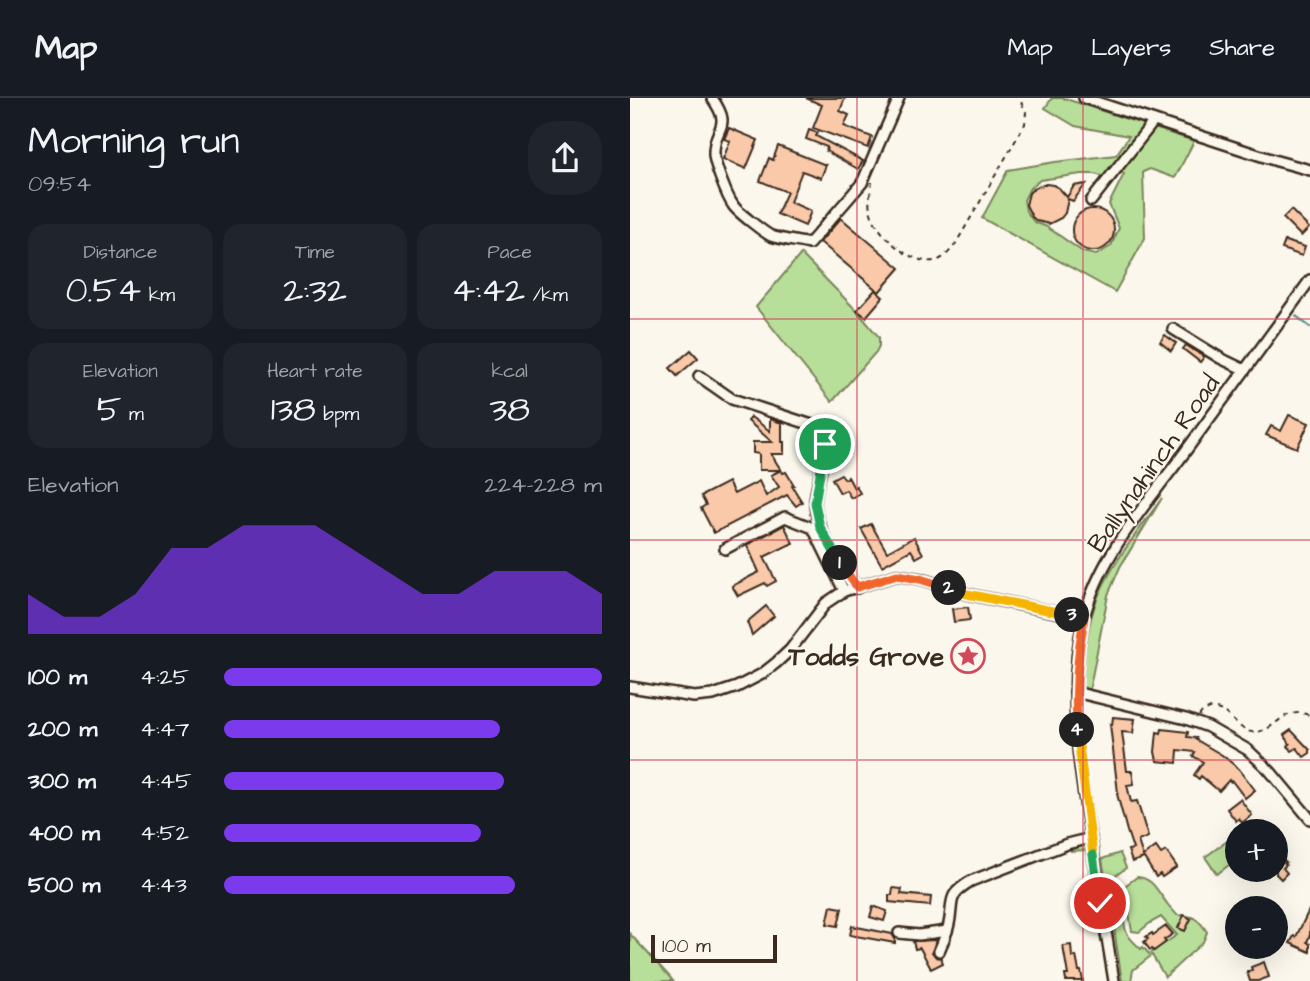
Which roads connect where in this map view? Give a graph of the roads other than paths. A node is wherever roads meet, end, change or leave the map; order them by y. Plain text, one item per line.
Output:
1 (712, 98) edge
2 (899, 98) edge
3 (1084, 98) edge
4 (1154, 121) junction
5 (1310, 170) edge
6 (1091, 201) dead end
7 (1310, 280) edge
8 (1173, 329) dead end
9 (1245, 370) junction
10 (699, 376) dead end
11 (725, 549) dead end
12 (857, 587) junction
13 (844, 591) junction
14 (1084, 618) junction
15 (630, 687) edge
16 (1075, 692) junction
17 (1310, 819) edge
18 (1091, 838) junction
19 (947, 931) junction
20 (899, 933) dead end
21 (939, 951) dead end
22 (1114, 981) edge

1 - 2 street
3 - 4 street
4 - 5 street
4 - 6 street
7 - 9 street, Ballynahinch Road
8 - 9 street
9 - 14 street, Ballynahinch Road
10 - 12 street
11 - 13 street
12 - 13 street
12 - 14 street
13 - 15 street
14 - 16 street, Ballynahinch Road
16 - 17 street
16 - 18 street, Ballynahinch Road
18 - 19 street
18 - 22 street, Ballynahinch Road
19 - 20 street
19 - 21 street

